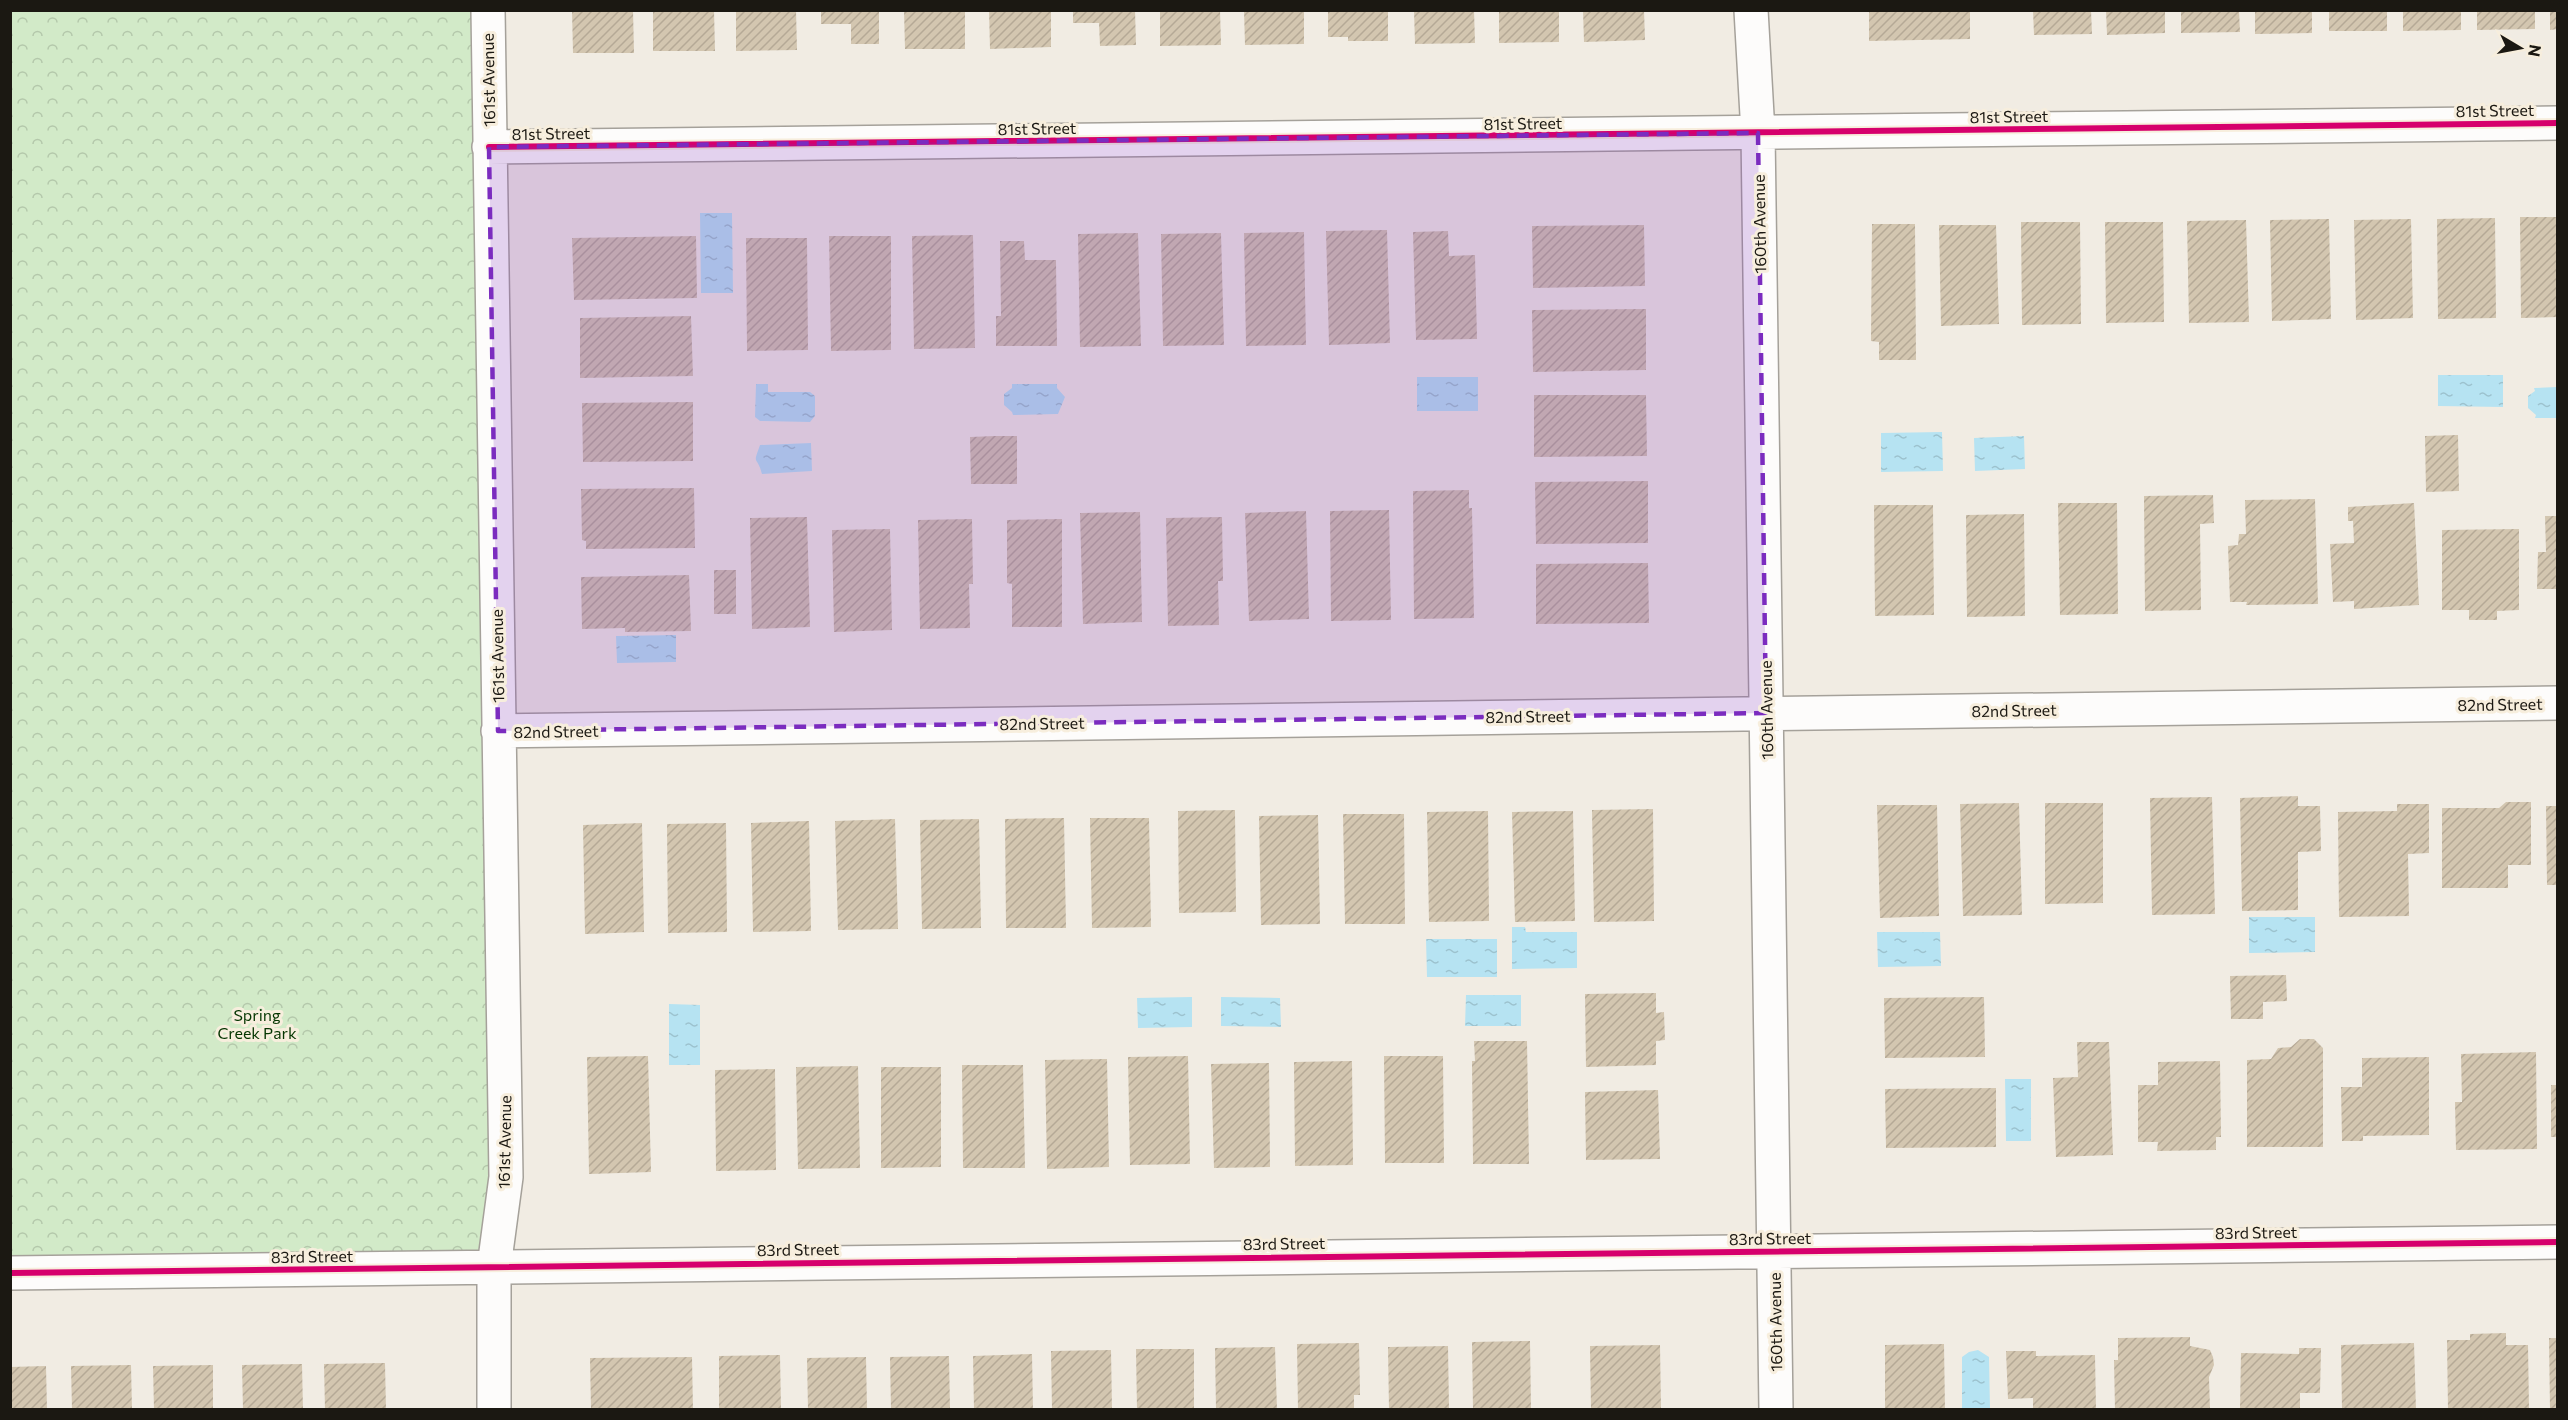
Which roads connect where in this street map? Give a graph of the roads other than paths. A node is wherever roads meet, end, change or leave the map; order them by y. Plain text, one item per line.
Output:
1 (488, 10) edge
2 (1751, 10) edge
3 (2558, 123) edge
4 (1758, 133) junction
5 (489, 147) junction
6 (2558, 703) edge
7 (1766, 712) junction
8 (498, 731) junction
9 (2558, 1242) edge
10 (1774, 1251) junction
11 (494, 1267) junction
12 (10, 1273) edge
13 (494, 1410) edge
14 (1776, 1410) edge

1 - 5 street, 161st Avenue
2 - 4 street, 160th Avenue
3 - 4 street, 81st Street
4 - 5 street, 81st Street
4 - 7 street, 160th Avenue
5 - 8 street, 161st Avenue
6 - 7 street, 82nd Street
7 - 8 street, 82nd Street
7 - 10 street, 160th Avenue
8 - 11 street, 161st Avenue
9 - 10 street, 83rd Street
10 - 11 street, 83rd Street
10 - 14 street, 160th Avenue
11 - 12 street, 83rd Street
11 - 13 street, 161st Avenue

